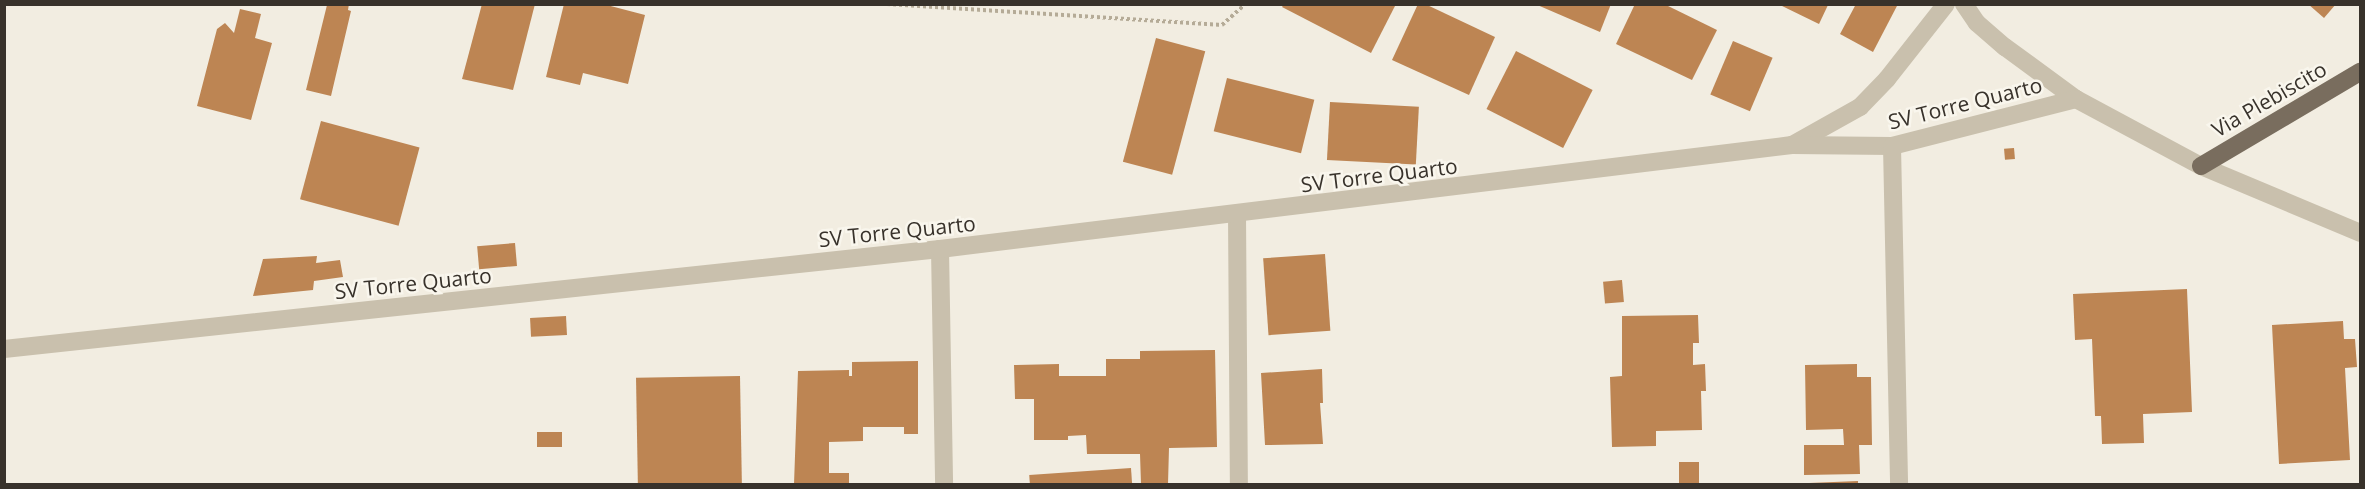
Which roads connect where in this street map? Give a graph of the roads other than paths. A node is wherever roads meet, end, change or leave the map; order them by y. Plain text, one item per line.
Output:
1 (1946, 4) edge
2 (1964, 4) edge
3 (2361, 72) edge
4 (2076, 99) junction
5 (1792, 145) junction
6 (1892, 147) junction
7 (2201, 165) junction
8 (1237, 214) junction
9 (2361, 233) edge
10 (940, 249) junction
11 (4, 349) edge
12 (944, 484) edge
13 (1239, 484) edge
14 (1899, 484) edge

1 - 5 street, SV Torre Quarto
2 - 4 street
3 - 7 main road, Via Plebiscito
4 - 6 street, SV Torre Quarto
4 - 7 street
5 - 6 street, SV Torre Quarto
5 - 8 street, SV Torre Quarto
6 - 14 street
7 - 9 street
8 - 10 street, SV Torre Quarto
8 - 13 street
10 - 11 street, SV Torre Quarto
10 - 12 street

